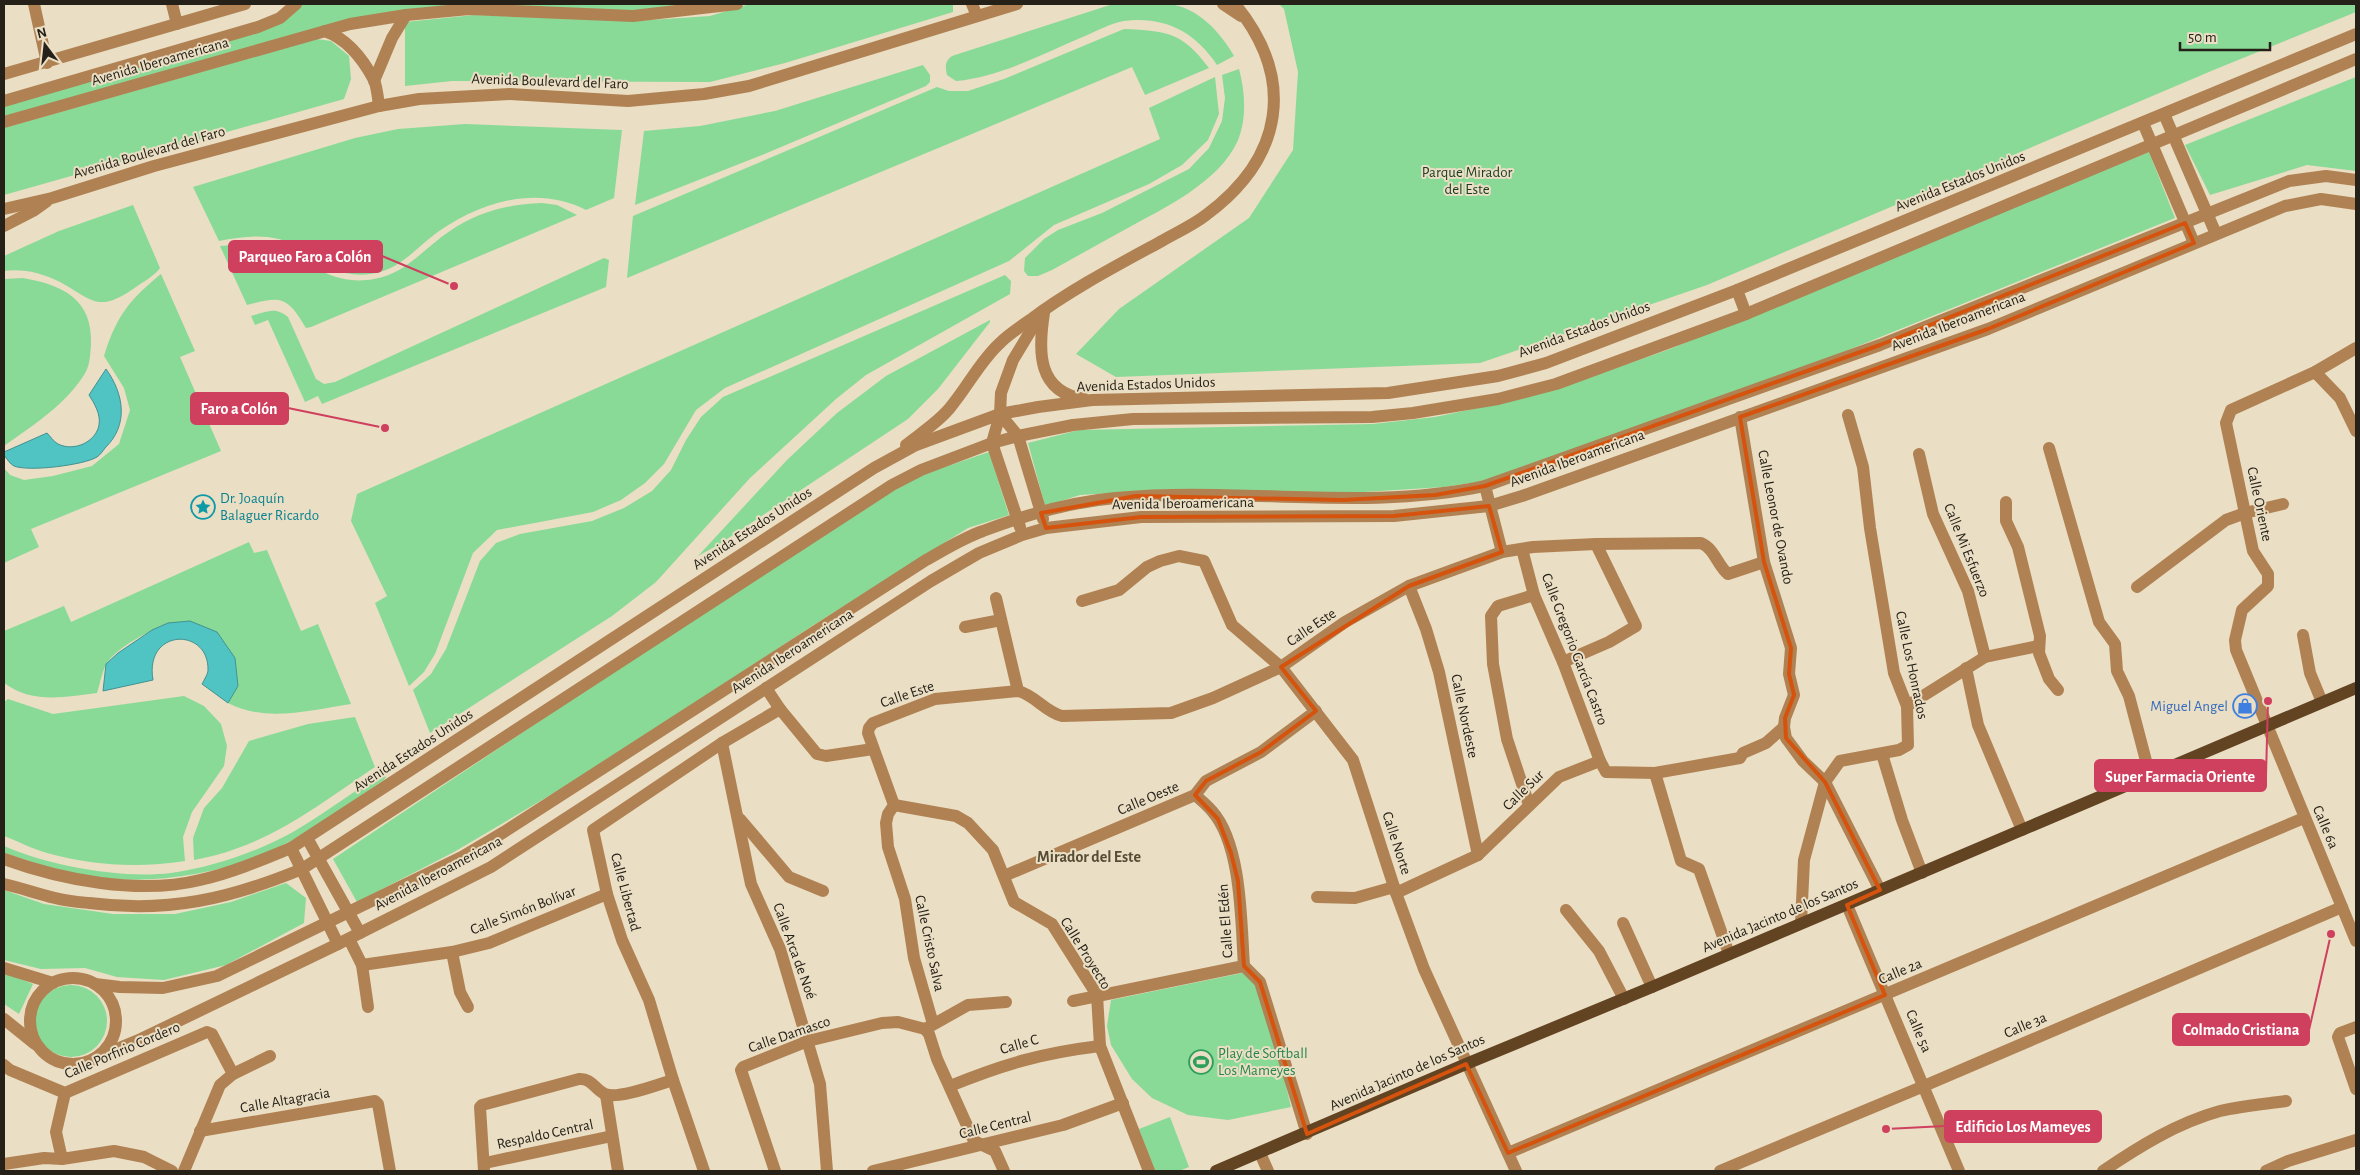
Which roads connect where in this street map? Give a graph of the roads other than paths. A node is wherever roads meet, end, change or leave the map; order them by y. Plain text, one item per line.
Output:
1 (34, 4) edge
2 (172, 4) edge
3 (245, 4) edge
4 (296, 4) edge
5 (737, 4) edge
6 (972, 4) edge
7 (1017, 4) edge
8 (1222, 4) edge
9 (1235, 4) edge
10 (1245, 4) edge
11 (709, 6) edge
12 (406, 14) junction
13 (977, 16) junction
14 (1250, 22) junction
15 (178, 24) junction
16 (325, 31) junction
17 (2356, 34) edge
18 (2356, 59) edge
19 (48, 63) junction
20 (4, 74) edge
21 (374, 81) junction
22 (4, 101) edge
23 (379, 106) junction
24 (2164, 114) junction
25 (4, 122) edge
26 (2143, 123) junction
27 (2173, 134) junction
28 (2152, 144) junction
29 (2356, 180) edge
30 (52, 198) junction
31 (2356, 204) edge
32 (4, 209) edge
33 (2208, 214) junction
34 (2185, 223) junction
35 (4, 226) edge
36 (2216, 234) junction
37 (2194, 243) junction
38 (1736, 290) junction
39 (1045, 309) junction
40 (1746, 314) junction
41 (2356, 348) edge
42 (2315, 372) junction
43 (1092, 400) junction
44 (1000, 414) junction
45 (1848, 415) dead end
46 (1740, 417) junction
47 (2356, 431) edge
48 (1018, 436) junction
49 (992, 444) junction
50 (2050, 448) dead end
51 (1919, 454) dead end
52 (874, 468) junction
53 (1484, 486) junction
54 (2006, 502) dead end
55 (2283, 504) dead end
56 (1489, 506) junction
57 (1041, 513) junction
58 (2244, 513) junction
59 (1017, 519) junction
60 (1046, 528) junction
61 (1022, 535) junction
62 (1596, 544) junction
63 (1522, 548) junction
64 (1502, 552) junction
65 (1764, 562) junction
66 (1410, 586) junction
67 (2137, 587) dead end
68 (1534, 596) junction
69 (996, 598) dead end
70 (1082, 601) dead end
71 (1001, 620) junction
72 (965, 627) dead end
73 (2303, 635) dead end
74 (2038, 646) junction
75 (1985, 657) junction
76 (1563, 662) junction
77 (1281, 667) junction
78 (1966, 668) junction
79 (766, 688) junction
80 (2356, 688) edge
81 (2058, 690) dead end
82 (1018, 691) junction
83 (2322, 702) junction
84 (1907, 706) junction
85 (780, 709) junction
86 (1316, 711) junction
87 (2268, 725) junction
88 (1784, 727) junction
89 (722, 743) junction
90 (873, 749) junction
91 (1882, 754) junction
92 (1600, 761) junction
93 (1655, 773) junction
94 (2150, 776) junction
95 (1825, 782) junction
96 (1195, 795) junction
97 (894, 805) junction
98 (1529, 805) junction
99 (738, 817) junction
100 (2304, 818) junction
101 (2022, 830) junction
102 (307, 838) junction
103 (291, 848) junction
104 (1478, 855) junction
105 (4, 859) edge
106 (320, 859) junction
107 (302, 869) junction
108 (1922, 873) junction
109 (1004, 876) junction
110 (4, 884) edge
111 (1395, 890) junction
112 (1880, 890) junction
113 (823, 891) dead end
114 (607, 894) junction
115 (1317, 897) dead end
116 (1847, 905) junction
117 (2342, 907) junction
118 (1566, 910) dead end
119 (349, 912) junction
120 (328, 922) junction
121 (1623, 924) dead end
122 (1801, 924) junction
123 (349, 939) junction
124 (2356, 941) edge
125 (452, 952) junction
126 (1729, 954) junction
127 (362, 965) junction
128 (1244, 966) junction
129 (4, 968) edge
130 (53, 983) junction
131 (95, 984) junction
132 (1652, 987) junction
133 (1097, 995) junction
134 (1885, 995) junction
135 (1624, 999) junction
136 (1073, 1001) dead end
137 (1006, 1002) dead end
138 (368, 1007) dead end
139 (468, 1007) dead end
140 (4, 1019) edge
141 (2356, 1026) edge
142 (929, 1027) junction
143 (808, 1041) junction
144 (36, 1044) junction
145 (1100, 1046) junction
146 (270, 1056) dead end
147 (95, 1058) junction
148 (1466, 1064) junction
149 (4, 1065) edge
150 (233, 1074) junction
151 (673, 1080) junction
152 (950, 1086) junction
153 (1924, 1086) junction
154 (2356, 1089) edge
155 (65, 1093) junction
156 (606, 1095) junction
157 (2286, 1101) dead end
158 (1123, 1103) junction
159 (200, 1131) junction
160 (1306, 1134) junction
161 (612, 1136) junction
162 (2356, 1140) edge
163 (980, 1145) junction
164 (1260, 1153) junction
165 (1508, 1153) junction
166 (62, 1159) junction
167 (4, 1164) edge
168 (484, 1167) edge
169 (172, 1171) edge
170 (184, 1171) edge
171 (390, 1171) edge
172 (618, 1171) edge
173 (704, 1171) edge
174 (776, 1171) edge
175 (827, 1171) edge
176 (873, 1171) edge
177 (1004, 1171) edge
178 (1149, 1171) edge
179 (1216, 1171) edge
180 (1268, 1171) edge
181 (1516, 1171) edge
182 (1720, 1171) edge
183 (1959, 1171) edge
184 (2103, 1171) edge
185 (2266, 1171) edge

1 - 19 street
2 - 15 street
3 - 15 street
4 - 22 street, Avenida Iberoamericana
5 - 11 street, Avenida Iberoamericana
6 - 13 street
7 - 13 street, Avenida Boulevard del Faro
8 - 14 street
9 - 14 street
10 - 14 street
11 - 12 street, Avenida Iberoamericana
12 - 16 street, Avenida Iberoamericana
12 - 21 street
13 - 23 street, Avenida Boulevard del Faro
14 - 39 street
15 - 19 street
16 - 21 street
16 - 25 street, Avenida Iberoamericana
17 - 24 street, Avenida Estados Unidos
18 - 27 street
19 - 20 street
21 - 23 street
23 - 30 street, Avenida Boulevard del Faro
24 - 26 street, Avenida Estados Unidos
24 - 27 street
26 - 28 street
26 - 38 street, Avenida Estados Unidos
27 - 28 street
27 - 33 street
28 - 34 street
28 - 40 street
29 - 33 street, Avenida Iberoamericana
30 - 32 street, Avenida Boulevard del Faro
30 - 35 street, Avenida Boulevard del Faro
31 - 36 street, Avenida Iberoamericana
33 - 34 street, Avenida Iberoamericana
33 - 36 street
34 - 37 street
34 - 53 street, Avenida Iberoamericana
36 - 37 street, Avenida Iberoamericana
37 - 46 street, Avenida Iberoamericana
38 - 40 street
38 - 43 street, Avenida Estados Unidos
39 - 43 street
39 - 44 street
39 - 52 street
40 - 48 street
41 - 42 street, Calle Oriente
42 - 47 street
42 - 58 street, Calle Oriente
43 - 44 street, Avenida Estados Unidos
44 - 48 street
44 - 49 street
44 - 52 street, Avenida Estados Unidos
45 - 84 street, Calle Los Honrados
46 - 56 street, Avenida Iberoamericana
46 - 65 street, Calle Leonor de Ovando
48 - 49 street
48 - 57 street
49 - 59 street
49 - 106 street
50 - 94 street
51 - 75 street, Calle Mi Esfuerzo
52 - 102 street, Avenida Estados Unidos
53 - 56 street
53 - 57 street, Avenida Iberoamericana
54 - 74 street
55 - 58 street
56 - 60 street, Avenida Iberoamericana
56 - 64 street
57 - 59 street, Avenida Iberoamericana
57 - 60 street
58 - 67 street
58 - 87 street, Calle Oriente
59 - 61 street
59 - 119 street, Avenida Iberoamericana
60 - 61 street, Avenida Iberoamericana
61 - 79 street, Avenida Iberoamericana
62 - 63 street, Calle Este
62 - 65 street, Calle Este
62 - 76 street
63 - 64 street, Calle Este
63 - 68 street, Calle Gregorio García Castro
64 - 66 street, Calle Este
65 - 88 street, Calle Leonor de Ovando
66 - 77 street, Calle Este
66 - 104 street, Calle Nordeste
68 - 76 street, Calle Gregorio García Castro
68 - 98 street
69 - 71 street
70 - 77 street, Calle Norte
71 - 72 street
71 - 82 street
73 - 83 street
74 - 75 street
74 - 81 street
75 - 78 street
76 - 92 street, Calle Gregorio García Castro
77 - 82 street, Calle Este
77 - 86 street, Calle Norte
78 - 84 street
78 - 101 street
79 - 85 street
79 - 123 street, Avenida Iberoamericana
80 - 83 main road, Avenida Jacinto de los Santos
82 - 90 street, Calle Este
83 - 87 main road, Avenida Jacinto de los Santos
84 - 91 street, Calle Los Honrados
85 - 89 street, Calle Libertad
85 - 90 street
86 - 96 street, Calle Oeste
86 - 111 street, Calle Norte
87 - 94 main road, Avenida Jacinto de los Santos
87 - 100 street, Calle 6a
88 - 93 street
88 - 95 street
89 - 99 street, Calle Arca de Noé
89 - 114 street, Calle Libertad
90 - 97 street
91 - 95 street, Calle Los Honrados
91 - 108 street
92 - 93 street
92 - 98 street, Calle Sur
93 - 126 street
94 - 101 main road, Avenida Jacinto de los Santos
95 - 112 street
95 - 122 street, Calle Los Honrados
96 - 109 street, Calle Oeste
96 - 128 street, Calle El Edén
97 - 109 street, Calle Proyecto
97 - 142 street, Calle Cristo Salva
98 - 104 street, Calle Sur
99 - 113 street
99 - 143 street, Calle Arca de Noé
100 - 117 street, Calle 6a
100 - 134 street, Calle 2a
101 - 108 main road, Avenida Jacinto de los Santos
102 - 103 street, Avenida Estados Unidos
102 - 106 street
103 - 105 street, Avenida Estados Unidos
103 - 107 street
104 - 111 street, Calle Sur
106 - 107 street
106 - 119 street
107 - 110 street
107 - 120 street
108 - 112 main road, Avenida Jacinto de los Santos
109 - 133 street, Calle Proyecto
111 - 115 street, Calle Sur
111 - 148 street, Calle Norte
112 - 116 main road, Avenida Jacinto de los Santos
114 - 125 street, Calle Simón Bolívar
114 - 151 street, Calle Libertad
116 - 122 main road, Avenida Jacinto de los Santos
116 - 134 street, Calle 5a
117 - 124 street, Calle 6a
117 - 153 street, Calle 3a
118 - 135 street
119 - 120 street, Avenida Iberoamericana
119 - 123 street
120 - 123 street
120 - 131 street, Avenida Iberoamericana
121 - 132 street
122 - 126 main road, Avenida Jacinto de los Santos
123 - 127 street
123 - 147 street, Avenida Iberoamericana
125 - 127 street, Calle Simón Bolívar
125 - 139 street
126 - 132 main road, Avenida Jacinto de los Santos
127 - 138 street
128 - 133 street
128 - 160 street, Calle El Edén
129 - 130 street
130 - 131 street
130 - 144 street
131 - 147 street
132 - 135 main road, Avenida Jacinto de los Santos
133 - 136 street
133 - 145 street, Calle Proyecto
134 - 153 street, Calle 5a
134 - 165 street, Calle 2a
135 - 148 main road, Avenida Jacinto de los Santos
137 - 142 street
140 - 144 street
141 - 154 street
142 - 143 street, Calle Damasco
142 - 152 street, Calle Cristo Salva
143 - 174 street, Calle Damasco
143 - 175 street, Calle Arca de Noé
144 - 147 street
145 - 152 street, Calle C
145 - 158 street, Calle Proyecto
146 - 150 street
148 - 160 main road, Avenida Jacinto de los Santos
148 - 165 street, Calle Norte
149 - 155 street, Calle Porfirio Cordero
150 - 155 street, Calle Porfirio Cordero
150 - 159 street
151 - 156 street
151 - 173 street, Calle Libertad
152 - 163 street, Calle Cristo Salva
153 - 182 street, Calle 3a
153 - 183 street, Calle 5a
155 - 166 street
156 - 161 street
156 - 168 street
157 - 184 street
158 - 163 street, Calle Central
158 - 178 street, Calle Proyecto
159 - 170 street
159 - 171 street, Calle Altagracia
160 - 164 main road, Avenida Jacinto de los Santos
161 - 168 street, Respaldo Central
161 - 172 street
162 - 185 street
163 - 176 street, Calle Central
163 - 177 street, Calle Cristo Salva
164 - 179 main road, Avenida Jacinto de los Santos
164 - 180 street
165 - 181 street, Calle Norte
166 - 167 street
166 - 169 street

